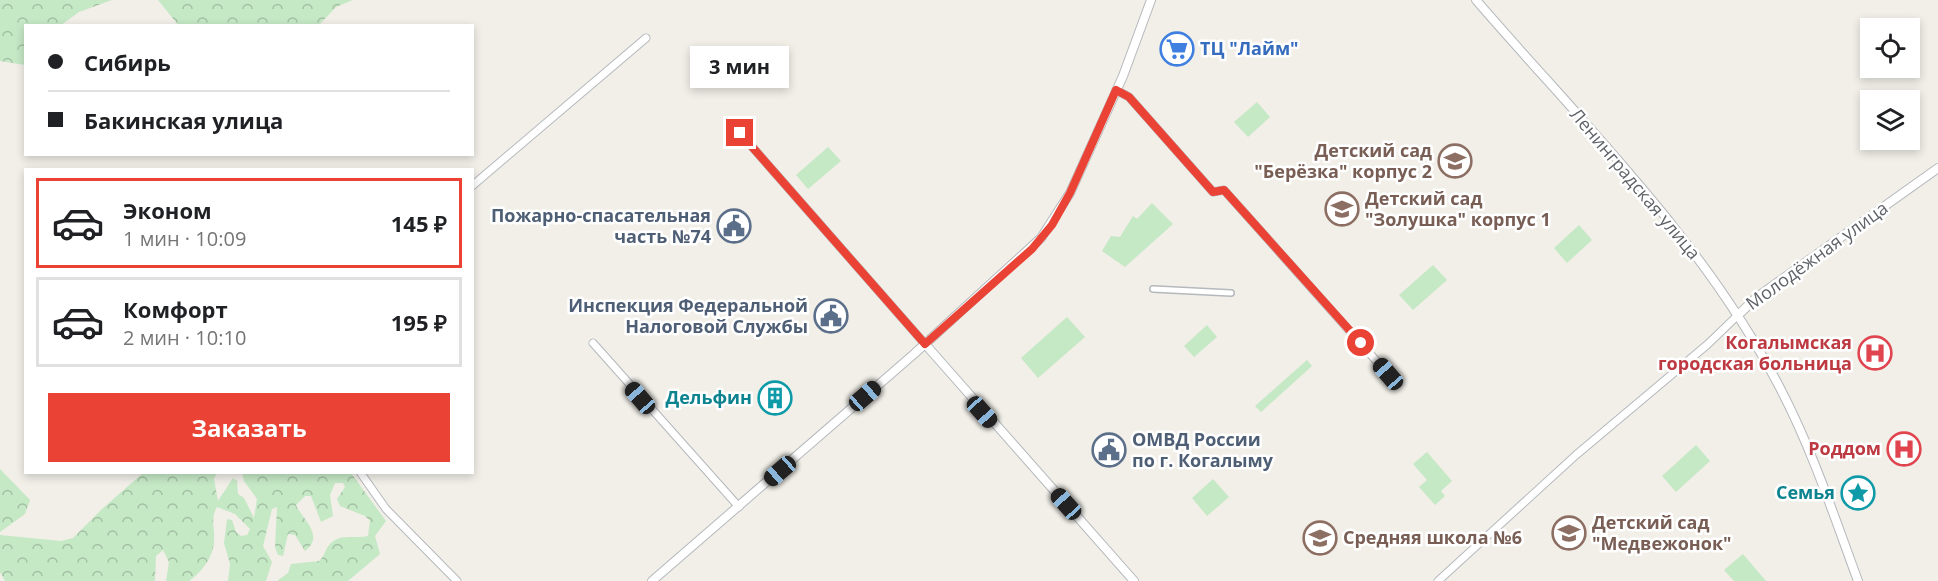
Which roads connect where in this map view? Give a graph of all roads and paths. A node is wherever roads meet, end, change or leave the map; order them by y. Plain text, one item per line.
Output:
1 (1151, 0) edge
2 (1476, 0) edge
3 (646, 38) dead end
4 (1116, 90) junction
5 (740, 133) dead end
6 (1938, 168) edge
7 (474, 184) edge
8 (1153, 289) dead end
9 (1231, 293) dead end
10 (1737, 316) junction
11 (593, 343) dead end
12 (925, 344) junction
13 (1388, 374) dead end
14 (361, 474) edge
15 (739, 507) junction
16 (457, 581) edge
17 (652, 581) edge
18 (1134, 581) edge
19 (1438, 581) edge
20 (1858, 581) edge

1 - 4 street
2 - 10 street, Ленинградская улица
3 - 7 street
4 - 12 street
4 - 13 street
5 - 12 street
6 - 10 street, Молодёжная улица
8 - 9 street
10 - 19 street, Молодёжная улица
10 - 20 street, Ленинградская улица
11 - 15 street
12 - 15 street
12 - 18 street
14 - 16 street
15 - 17 street

